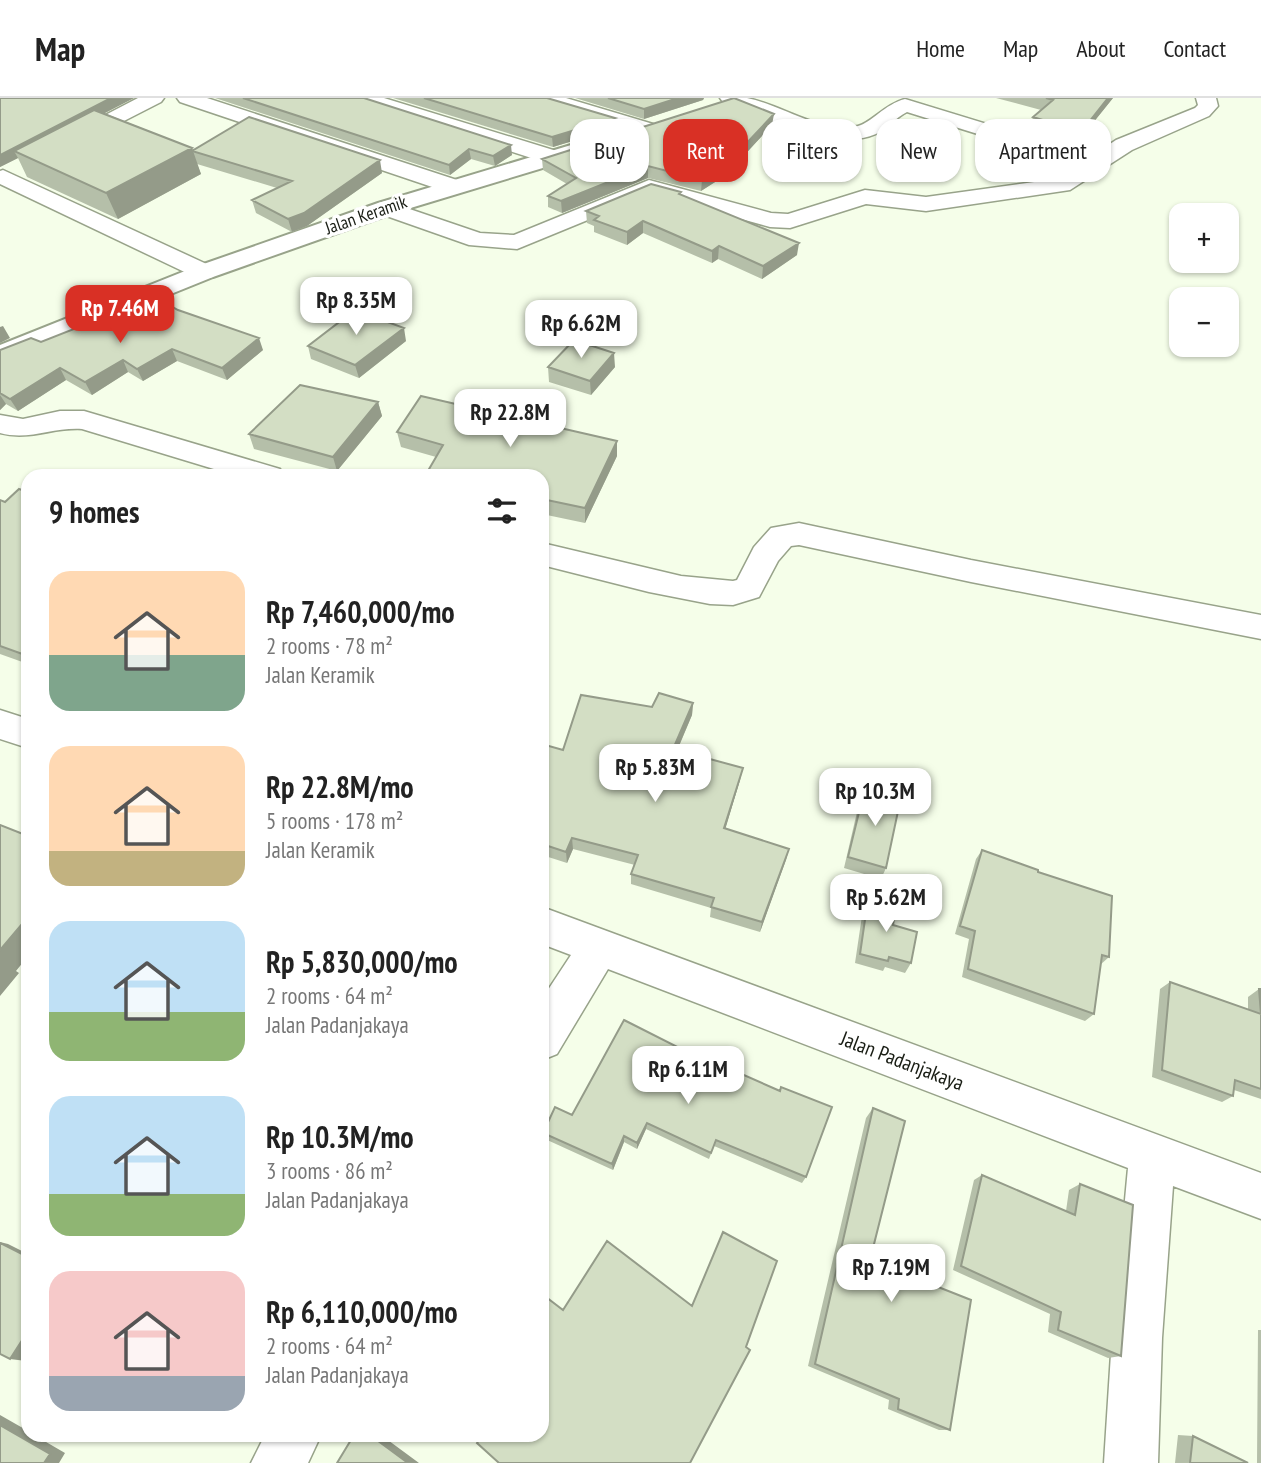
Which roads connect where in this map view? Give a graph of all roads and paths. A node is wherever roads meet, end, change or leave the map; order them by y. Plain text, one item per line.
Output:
1 (154, 98) edge
2 (187, 98) edge
3 (363, 98) edge
4 (544, 98) edge
5 (1206, 98) edge
6 (728, 101) edge
7 (909, 101) edge
8 (615, 119) edge
9 (975, 123) edge
10 (51, 152) edge
11 (570, 153) edge
12 (1111, 154) edge
13 (555, 158) junction
14 (27, 164) edge
15 (2, 178) edge
16 (1067, 182) edge
17 (452, 187) junction
18 (386, 208) junction
19 (204, 272) junction
20 (0, 355) edge
21 (0, 424) edge
22 (247, 469) edge
23 (549, 556) edge
24 (1261, 627) edge
25 (0, 724) edge
26 (21, 732) edge
27 (549, 928) edge
28 (599, 946) junction
29 (549, 1028) edge
30 (1152, 1156) junction
31 (1261, 1196) edge
32 (291, 1442) edge
33 (278, 1463) edge
34 (1131, 1463) edge

1 - 10 street
2 - 17 street
3 - 13 street
4 - 8 street
5 - 12 street
6 - 7 street
7 - 9 street
11 - 13 street, Jalan Keramik
13 - 17 street, Jalan Keramik
14 - 15 street
15 - 19 street
16 - 18 street
17 - 18 street, Jalan Keramik
18 - 19 street, Jalan Keramik
19 - 20 street, Jalan Keramik
21 - 22 street
23 - 24 street
25 - 26 street
27 - 28 street, Jalan Padanjakaya
28 - 29 street
28 - 30 street, Jalan Padanjakaya
30 - 31 street, Jalan Padanjakaya
30 - 34 street
32 - 33 street

